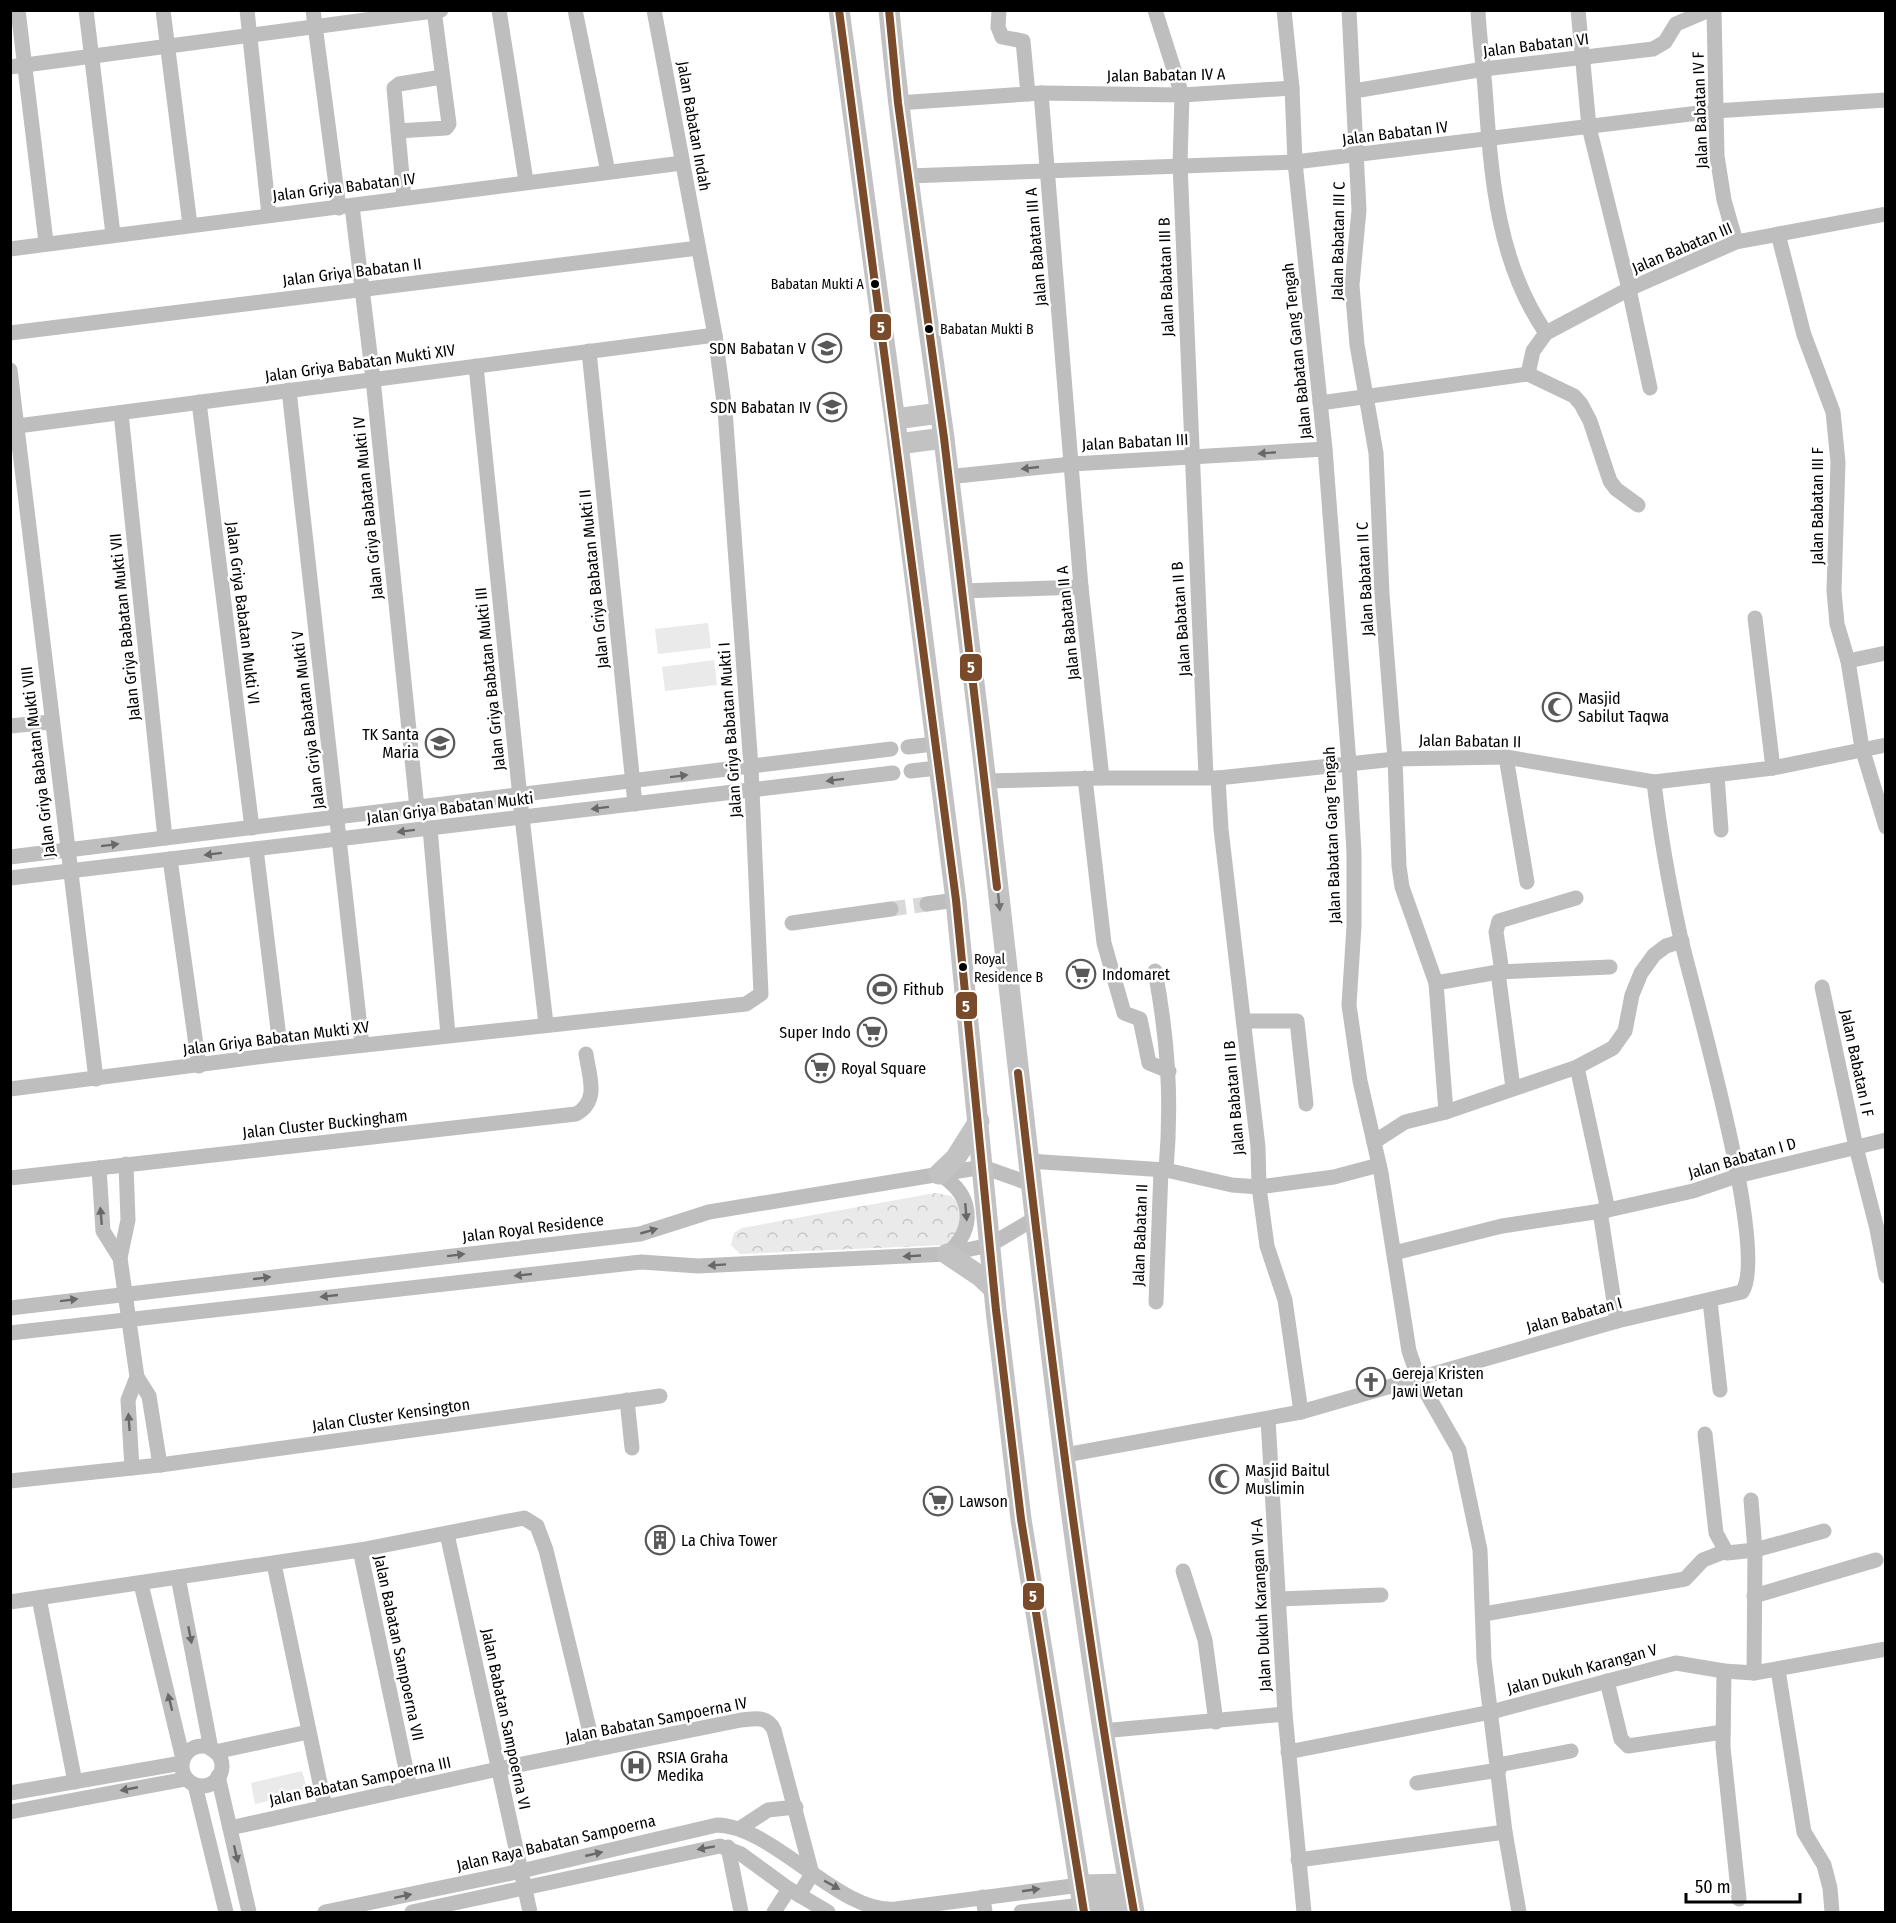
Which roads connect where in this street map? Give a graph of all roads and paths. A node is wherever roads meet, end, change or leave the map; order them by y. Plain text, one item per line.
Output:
1 (18, 10) edge
2 (86, 10) edge
3 (163, 10) edge
4 (247, 10) edge
5 (313, 10) edge
6 (499, 10) edge
7 (575, 10) edge
8 (654, 10) edge
9 (839, 10) edge
10 (889, 10) edge
11 (999, 10) edge
12 (1155, 10) edge
13 (1284, 10) edge
14 (1349, 10) edge
15 (1478, 10) edge
16 (1578, 10) edge
17 (1709, 10) edge
18 (1714, 10) edge
19 (436, 11) edge
20 (315, 27) junction
21 (250, 35) junction
22 (167, 46) junction
23 (93, 56) junction
24 (1581, 56) junction
25 (18, 66) edge
26 (1484, 69) junction
27 (442, 77) junction
28 (1292, 88) junction
29 (1354, 91) junction
30 (1035, 94) junction
31 (1182, 95) junction
32 (1886, 100) edge
33 (898, 103) junction
34 (1715, 111) junction
35 (1589, 127) junction
36 (398, 131) junction
37 (1489, 140) junction
38 (1356, 156) junction
39 (1295, 162) junction
40 (682, 163) junction
41 (1180, 164) junction
42 (1048, 171) junction
43 (608, 172) junction
44 (908, 176) junction
45 (526, 181) junction
46 (404, 198) junction
47 (345, 207) junction
48 (1886, 214) edge
49 (269, 215) junction
50 (190, 225) junction
51 (113, 234) junction
52 (1778, 234) junction
53 (46, 242) junction
54 (1736, 242) junction
55 (698, 248) junction
56 (10, 249) edge
57 (1629, 289) junction
58 (360, 290) junction
59 (10, 333) edge
60 (1546, 333) junction
61 (715, 335) junction
62 (589, 351) junction
63 (476, 366) junction
64 (10, 370) edge
65 (1528, 374) junction
66 (373, 380) junction
67 (1650, 388) dead end
68 (289, 390) junction
69 (1367, 397) junction
70 (199, 402) junction
71 (1320, 403) junction
72 (121, 413) junction
73 (918, 416) junction
74 (14, 427) edge
75 (922, 441) junction
76 (1325, 449) junction
77 (1192, 457) junction
78 (1072, 464) junction
79 (947, 477) junction
80 (1638, 506) dead end
81 (1081, 587) junction
82 (962, 591) junction
83 (1755, 618) dead end
84 (1886, 653) edge
85 (1848, 661) junction
86 (51, 722) junction
87 (10, 726) edge
88 (934, 744) junction
89 (1886, 745) edge
90 (908, 747) dead end
91 (1862, 748) junction
92 (1506, 757) junction
93 (1395, 759) junction
94 (1348, 763) junction
95 (751, 767) junction
96 (937, 768) junction
97 (1773, 768) junction
98 (911, 771) dead end
99 (1717, 775) junction
100 (1085, 778) junction
101 (1102, 778) junction
102 (1212, 778) junction
103 (634, 781) junction
104 (986, 781) junction
105 (1654, 782) junction
106 (752, 790) junction
107 (520, 795) junction
108 (635, 804) junction
109 (417, 807) junction
110 (338, 817) junction
111 (522, 817) junction
112 (1886, 827) edge
113 (252, 828) junction
114 (430, 828) junction
115 (1722, 830) dead end
116 (165, 838) junction
117 (340, 839) junction
118 (256, 849) junction
119 (67, 850) junction
120 (10, 857) edge
121 (170, 859) junction
122 (69, 871) junction
123 (10, 878) edge
124 (1527, 882) dead end
125 (1576, 898) dead end
126 (956, 900) junction
127 (927, 904) tunnel mouth
128 (891, 909) tunnel mouth
129 (792, 923) dead end
130 (1681, 935) junction
131 (1610, 967) dead end
132 (1155, 971) dead end
133 (1500, 972) junction
134 (1436, 983) junction
135 (1822, 987) dead end
136 (1244, 1021) junction
137 (546, 1024) junction
138 (448, 1035) junction
139 (362, 1045) junction
140 (281, 1054) junction
141 (586, 1054) dead end
142 (199, 1066) junction
143 (1577, 1067) junction
144 (1170, 1071) junction
145 (96, 1079) junction
146 (1512, 1083) junction
147 (10, 1089) edge
148 (1306, 1104) dead end
149 (1446, 1104) junction
150 (979, 1121) junction
151 (1371, 1136) junction
152 (1886, 1140) edge
153 (1856, 1147) junction
154 (126, 1164) junction
155 (1379, 1165) junction
156 (1165, 1166) junction
157 (99, 1168) junction
158 (986, 1168) junction
159 (939, 1174) junction
160 (1027, 1175) junction
161 (1737, 1176) junction
162 (10, 1178) edge
163 (1258, 1179) junction
164 (1604, 1211) junction
165 (1033, 1221) junction
166 (994, 1243) junction
167 (1394, 1253) junction
168 (947, 1254) junction
169 (120, 1258) junction
170 (1886, 1276) edge
171 (994, 1289) junction
172 (126, 1293) junction
173 (1710, 1301) junction
174 (1156, 1302) dead end
175 (10, 1308) edge
176 (130, 1318) junction
177 (1617, 1321) junction
178 (10, 1333) edge
179 (137, 1377) junction
180 (1419, 1380) junction
181 (1720, 1390) dead end
182 (660, 1396) dead end
183 (627, 1400) junction
184 (1301, 1412) junction
185 (1268, 1419) junction
186 (1705, 1434) dead end
187 (632, 1448) dead end
188 (1065, 1455) junction
189 (160, 1465) junction
190 (132, 1468) junction
191 (10, 1481) edge
192 (1750, 1500) dead end
193 (1824, 1531) dead end
194 (447, 1534) junction
195 (360, 1550) junction
196 (1755, 1550) junction
197 (1726, 1551) junction
198 (1876, 1560) dead end
199 (274, 1564) junction
200 (1184, 1571) dead end
201 (178, 1577) junction
202 (141, 1584) junction
203 (1381, 1595) dead end
204 (1755, 1596) junction
205 (39, 1598) junction
206 (1279, 1599) junction
207 (10, 1602) edge
208 (1484, 1614) junction
209 (1886, 1649) edge
210 (1778, 1670) junction
211 (1724, 1671) junction
212 (1754, 1673) junction
213 (1607, 1681) junction
214 (1491, 1712) junction
215 (1285, 1714) junction
216 (1216, 1722) junction
217 (1102, 1731) junction
218 (308, 1732) junction
219 (1723, 1732) junction
220 (594, 1749) junction
221 (214, 1750) junction
222 (1288, 1752) junction
223 (1571, 1752) dead end
224 (183, 1761) junction
225 (1498, 1767) junction
226 (498, 1768) junction
227 (218, 1776) junction
228 (75, 1782) junction
229 (191, 1782) junction
230 (1417, 1783) dead end
231 (410, 1788) junction
232 (10, 1794) edge
233 (324, 1807) junction
234 (796, 1807) junction
235 (10, 1812) edge
236 (230, 1828) junction
237 (739, 1829) junction
238 (1505, 1832) junction
239 (728, 1847) junction
240 (789, 1857) junction
241 (1298, 1860) junction
242 (521, 1871) junction
243 (812, 1874) junction
244 (773, 1878) junction
245 (1055, 1886) junction
246 (525, 1888) junction
247 (794, 1892) junction
248 (1126, 1898) edge
249 (1086, 1899) edge
250 (1739, 1899) dead end
251 (984, 1905) edge
252 (1058, 1906) junction
253 (226, 1912) edge
254 (249, 1912) edge
255 (325, 1912) edge
256 (412, 1912) edge
257 (530, 1912) edge
258 (741, 1912) edge
259 (774, 1912) edge
260 (828, 1912) edge
261 (1021, 1912) edge
262 (1304, 1912) edge
263 (1519, 1912) edge
264 (1832, 1912) edge

1 - 25 street
2 - 23 street
3 - 22 street
4 - 21 street
5 - 20 street, Jalan Griya Babatan Mukti IV
6 - 45 street
7 - 43 street
8 - 40 street, Jalan Babatan Indah
9 - 73 main road
10 - 33 main road
11 - 30 street
12 - 31 street, Jalan Babatan III B
13 - 28 street, Jalan Babatan Gang Tengah
14 - 29 street, Jalan Babatan III C
15 - 26 street
16 - 24 street
17 - 24 street, Jalan Babatan VI
18 - 34 street, Jalan Babatan IV F
19 - 20 street
19 - 27 street
20 - 21 street
20 - 47 street, Jalan Griya Babatan Mukti IV
21 - 22 street
21 - 49 street
22 - 23 street
22 - 50 street
23 - 25 street
23 - 51 street
24 - 26 street, Jalan Babatan VI
24 - 35 street
25 - 53 street
26 - 29 street, Jalan Babatan VI
26 - 37 street
27 - 36 street
27 - 36 street
28 - 31 street, Jalan Babatan IV A
28 - 39 street, Jalan Babatan Gang Tengah
29 - 38 street, Jalan Babatan III C
30 - 31 street, Jalan Babatan IV A
30 - 33 street, Jalan Babatan IV A
30 - 42 street
31 - 41 street, Jalan Babatan III B
32 - 34 street, Jalan Babatan IV
33 - 44 main road
34 - 35 street, Jalan Babatan IV
34 - 54 street, Jalan Babatan IV F
35 - 37 street, Jalan Babatan IV
35 - 57 street
36 - 46 street
37 - 38 street, Jalan Babatan IV
37 - 60 street
38 - 39 street, Jalan Babatan IV
38 - 69 street, Jalan Babatan III C
39 - 41 street, Jalan Babatan IV
39 - 71 street, Jalan Babatan Gang Tengah
40 - 43 street, Jalan Griya Babatan IV
40 - 55 street, Jalan Babatan Indah
41 - 42 street, Jalan Babatan IV
41 - 77 street, Jalan Babatan III B
42 - 44 street, Jalan Babatan IV
42 - 78 street, Jalan Babatan III A
43 - 45 street, Jalan Griya Babatan IV
44 - 73 main road
45 - 46 street, Jalan Griya Babatan IV
46 - 47 street, Jalan Griya Babatan IV
47 - 49 street, Jalan Griya Babatan IV
47 - 58 street, Jalan Griya Babatan Mukti IV
48 - 52 street, Jalan Babatan III
49 - 50 street, Jalan Griya Babatan IV
50 - 51 street, Jalan Griya Babatan IV
51 - 53 street, Jalan Griya Babatan IV
52 - 54 street, Jalan Babatan III
52 - 85 street, Jalan Babatan III F
53 - 56 street, Jalan Griya Babatan IV
54 - 57 street, Jalan Babatan III
55 - 58 street, Jalan Griya Babatan II
55 - 61 street, Jalan Griya Babatan Mukti I
57 - 60 street, Jalan Babatan III
57 - 67 street
58 - 59 street, Jalan Griya Babatan II
58 - 66 street, Jalan Griya Babatan Mukti IV
60 - 65 street
61 - 62 street, Jalan Griya Babatan Mukti XIV
61 - 95 street, Jalan Griya Babatan Mukti I
62 - 63 street, Jalan Griya Babatan Mukti XIV
62 - 103 street, Jalan Griya Babatan Mukti II
63 - 66 street, Jalan Griya Babatan Mukti XIV
63 - 107 street, Jalan Griya Babatan Mukti III
64 - 74 street, Jalan Griya Babatan Mukti VIII
65 - 69 street
65 - 80 street
66 - 68 street, Jalan Griya Babatan Mukti XIV
66 - 109 street, Jalan Griya Babatan Mukti IV
68 - 70 street, Jalan Griya Babatan Mukti XIV
68 - 110 street, Jalan Griya Babatan Mukti V
69 - 71 street
69 - 93 street, Jalan Babatan II C
70 - 72 street, Jalan Griya Babatan Mukti XIV
70 - 113 street, Jalan Griya Babatan Mukti VI
71 - 76 street, Jalan Babatan Gang Tengah
72 - 74 street, Jalan Griya Babatan Mukti XIV
72 - 116 street, Jalan Griya Babatan Mukti VII
73 - 75 main road
73 - 75 main road
74 - 86 street, Jalan Griya Babatan Mukti VIII
75 - 79 main road
75 - 88 main road
76 -> 77 street, Jalan Babatan III
76 - 94 street, Jalan Babatan Gang Tengah
77 - 78 street, Jalan Babatan III
77 - 102 street, Jalan Babatan II B
78 -> 79 street, Jalan Babatan III
78 - 81 street, Jalan Babatan II A
79 - 82 main road
81 - 82 street
81 - 101 street, Jalan Babatan II A
82 - 104 main road
83 - 97 street
84 - 85 street
85 - 91 street, Jalan Babatan III F
86 - 87 street
86 - 119 street, Jalan Griya Babatan Mukti VIII
88 - 90 street
88 - 96 main road
89 - 91 street, Jalan Babatan II
91 - 97 street, Jalan Babatan II
91 - 112 street, Jalan Babatan III F
92 - 93 street, Jalan Babatan II
92 - 105 street, Jalan Babatan II
92 - 124 street
93 - 94 street, Jalan Babatan II
93 - 134 street, Jalan Babatan II C
94 - 102 street, Jalan Babatan II
94 - 151 street, Jalan Babatan Gang Tengah
103 -> 95 street, Jalan Griya Babatan Mukti
95 - 106 street, Jalan Griya Babatan Mukti I
95 -> 106 street, Jalan Griya Babatan Mukti
96 - 98 street
96 - 126 main road
97 - 99 street, Jalan Babatan II
99 - 105 street, Jalan Babatan II
99 - 115 street
100 - 101 street, Jalan Babatan II
100 - 104 street, Jalan Babatan II
100 - 144 street
101 - 102 street, Jalan Babatan II
102 - 136 street, Jalan Babatan II B
103 - 107 street, Jalan Griya Babatan Mukti
103 - 108 street, Jalan Griya Babatan Mukti II
104 -> 160 main road
105 - 130 street, Jalan Babatan I
106 - 108 street, Jalan Griya Babatan Mukti
106 - 137 street, Jalan Griya Babatan Mukti I
107 - 109 street, Jalan Griya Babatan Mukti
107 - 111 street, Jalan Griya Babatan Mukti III
108 -> 111 street, Jalan Griya Babatan Mukti
109 - 110 street, Jalan Griya Babatan Mukti
110 - 113 street, Jalan Griya Babatan Mukti
110 - 117 street, Jalan Griya Babatan Mukti V
111 - 114 street, Jalan Griya Babatan Mukti
111 - 137 street, Jalan Griya Babatan Mukti III
113 - 116 street, Jalan Griya Babatan Mukti
114 -> 117 street, Jalan Griya Babatan Mukti
114 - 138 street
119 -> 116 street, Jalan Griya Babatan Mukti
117 - 118 street, Jalan Griya Babatan Mukti
117 - 139 street, Jalan Griya Babatan Mukti V
118 -> 121 street, Jalan Griya Babatan Mukti
118 - 140 street
119 - 120 street, Jalan Griya Babatan Mukti
119 - 122 street, Jalan Griya Babatan Mukti VIII
121 - 122 street, Jalan Griya Babatan Mukti
121 - 142 street
122 - 123 street, Jalan Griya Babatan Mukti
122 - 145 street, Jalan Griya Babatan Mukti VIII
125 - 133 street
126 - 127 street
126 - 150 main road
128 - 129 street
130 - 143 street
130 - 161 street, Jalan Babatan I
131 - 133 street
132 - 144 street, Jalan Babatan II
133 - 134 street
133 - 146 street
134 - 149 street, Jalan Babatan II C
135 - 153 street, Jalan Babatan I F
136 - 148 street
136 - 163 street, Jalan Babatan II B
137 - 138 street, Jalan Griya Babatan Mukti XV
138 - 139 street, Jalan Griya Babatan Mukti XV
139 - 140 street, Jalan Griya Babatan Mukti XV
140 - 142 street, Jalan Griya Babatan Mukti XV
141 - 154 street, Jalan Cluster Buckingham
142 - 145 street, Jalan Griya Babatan Mukti XV
143 - 146 street
143 - 164 street
144 - 156 street, Jalan Babatan II
145 - 147 street, Jalan Griya Babatan Mukti XV
146 - 149 street
149 - 151 street
150 - 158 main road
150 - 159 main road
151 - 155 street, Jalan Babatan Gang Tengah
152 - 153 street, Jalan Babatan I D
153 - 161 street, Jalan Babatan I D
153 - 170 street, Jalan Babatan I F
154 - 157 street, Jalan Cluster Buckingham
154 - 169 street
155 - 163 street, Jalan Royal Residence
155 - 167 street, Jalan Babatan Gang Tengah
156 - 160 street, Jalan Royal Residence
156 - 163 street, Jalan Royal Residence
156 - 174 street, Jalan Babatan II
157 - 162 street, Jalan Cluster Buckingham
169 -> 157 street
158 - 159 street, Jalan Royal Residence
158 - 160 street, Jalan Royal Residence
158 - 166 main road
159 -> 168 street
172 -> 159 street, Jalan Royal Residence
160 - 165 main road
161 - 164 street, Jalan Babatan I D
161 - 173 street, Jalan Babatan I
163 - 184 street, Jalan Babatan II B
164 - 167 street, Jalan Babatan I D
164 - 177 street
165 - 166 street
165 - 188 main road
166 - 168 street
166 - 171 main road
167 - 180 street, Jalan Babatan Gang Tengah
168 - 171 main road
168 -> 176 street
169 - 172 street
171 - 249 main road
175 -> 172 street, Jalan Royal Residence
172 - 176 street
173 - 177 street, Jalan Babatan I
173 - 181 street
176 - 178 street
176 - 179 street
177 - 180 street, Jalan Babatan I
179 - 189 street
190 -> 179 street
180 - 184 street, Jalan Babatan I
180 - 208 street, Jalan Babatan Gang Tengah
182 - 183 street, Jalan Cluster Kensington
183 - 187 street
183 - 189 street, Jalan Cluster Kensington
184 - 185 street, Jalan Babatan I
185 - 188 street, Jalan Babatan I
185 - 206 street, Jalan Dukuh Karangan VI-A
186 - 197 street
188 - 217 main road
189 - 190 street, Jalan Cluster Kensington
190 - 191 street, Jalan Cluster Kensington
192 - 196 street
193 - 196 street
194 - 195 street
194 - 220 street
194 - 226 street, Jalan Babatan Sampoerna VI
195 - 199 street
195 - 231 street, Jalan Babatan Sampoerna VII
196 - 197 street
196 - 204 street
197 - 208 street
198 - 204 street
199 - 201 street
199 - 218 street
200 - 216 street
201 - 202 street
201 -> 221 street
202 - 205 street
224 -> 202 street
203 - 206 street
204 - 212 street
205 - 207 street
205 - 228 street
206 - 215 street, Jalan Dukuh Karangan VI-A
208 - 214 street, Jalan Babatan Gang Tengah
209 - 210 street, Jalan Dukuh Karangan V
210 - 212 street, Jalan Dukuh Karangan V
210 - 264 street
211 - 212 street, Jalan Dukuh Karangan V
211 - 213 street, Jalan Dukuh Karangan V
211 - 219 street
213 - 214 street, Jalan Dukuh Karangan V
213 - 219 street
214 - 222 street, Jalan Dukuh Karangan V
214 - 225 street, Jalan Babatan Gang Tengah
215 - 216 street
215 - 222 street, Jalan Dukuh Karangan VI-A
216 - 217 street
217 - 248 main road
218 - 221 street
218 - 233 street
219 - 250 street
220 - 226 street, Jalan Babatan Sampoerna IV
220 - 234 street, Jalan Babatan Sampoerna IV
221 - 224 street
221 - 227 street
222 - 241 street, Jalan Dukuh Karangan VI-A
223 - 225 street
224 - 228 street
224 - 229 street
225 - 230 street
225 - 238 street, Jalan Babatan Gang Tengah
226 - 231 street, Jalan Babatan Sampoerna III
226 - 242 street, Jalan Babatan Sampoerna VI
227 - 229 street
227 - 236 street
228 - 232 street
229 -> 235 street
229 - 253 street
231 - 233 street, Jalan Babatan Sampoerna III
233 - 236 street, Jalan Babatan Sampoerna III
234 - 237 street
234 - 243 street, Jalan Babatan Sampoerna IV
236 -> 254 street
237 - 240 street, Jalan Raya Babatan Sampoerna
242 -> 237 street, Jalan Raya Babatan Sampoerna
238 - 241 street
238 - 263 street, Jalan Babatan Gang Tengah
239 - 244 street
239 -> 246 street
239 - 258 street
240 - 243 street, Jalan Raya Babatan Sampoerna
240 - 244 street
241 - 262 street, Jalan Dukuh Karangan VI-A
242 - 246 street, Jalan Babatan Sampoerna VI
255 -> 242 street, Jalan Raya Babatan Sampoerna
243 - 247 street
243 -> 251 street, Jalan Raya Babatan Sampoerna
244 - 247 street
245 - 249 street, Jalan Raya Babatan Sampoerna
251 -> 245 street, Jalan Raya Babatan Sampoerna
245 - 252 street
246 - 256 street
246 - 257 street, Jalan Babatan Sampoerna VI
247 - 259 street
247 - 260 street
248 - 249 main road
249 - 252 street
252 - 261 street

